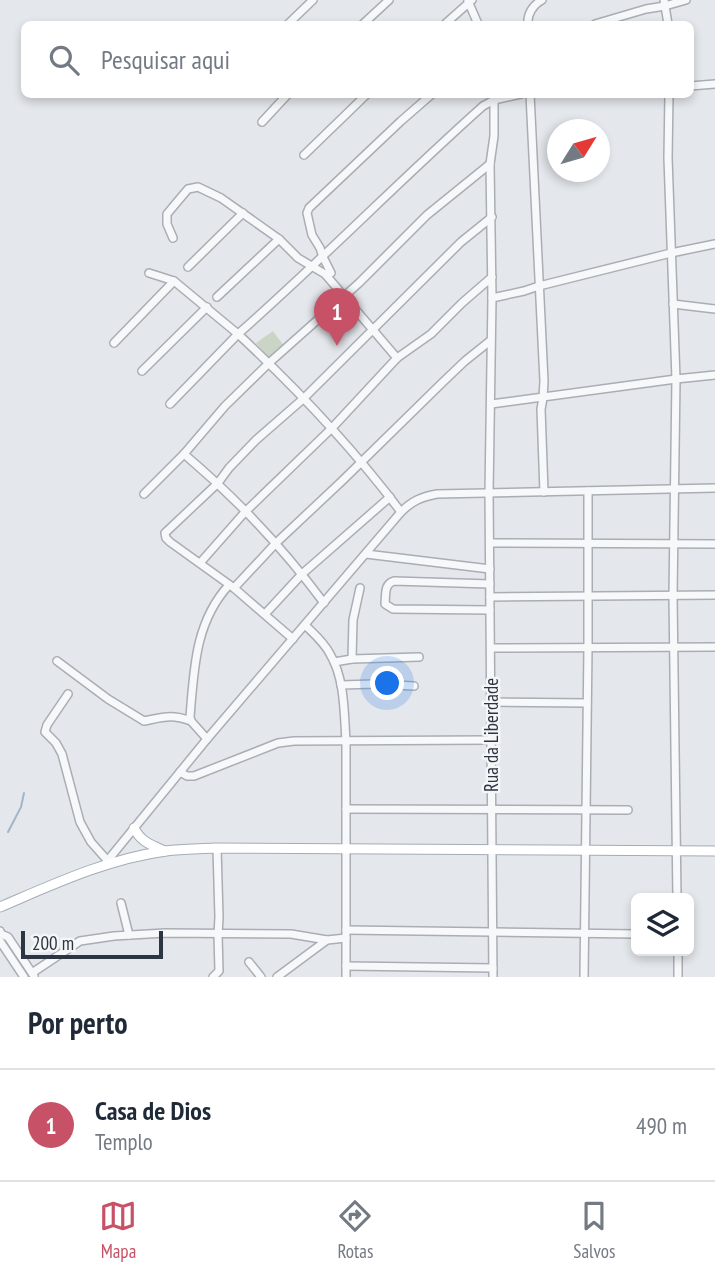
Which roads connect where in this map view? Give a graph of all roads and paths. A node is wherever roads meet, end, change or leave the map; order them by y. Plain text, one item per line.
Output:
1 (313, 0) edge
2 (389, 0) edge
3 (542, 0) edge
4 (685, 0) edge
5 (470, 1) edge
6 (664, 3) edge
7 (291, 21) edge
8 (366, 21) edge
9 (448, 21) edge
10 (477, 21) edge
11 (527, 21) edge
12 (604, 21) edge
13 (667, 21) edge
14 (715, 83) edge
15 (694, 86) edge
16 (284, 98) edge
17 (363, 98) edge
18 (427, 98) edge
19 (493, 98) edge
20 (494, 98) edge
21 (530, 98) edge
22 (668, 98) edge
23 (262, 121) dead end
24 (304, 155) dead end
25 (490, 164) junction
26 (475, 175) junction
27 (491, 182) junction
28 (243, 213) junction
29 (492, 217) junction
30 (173, 238) dead end
31 (279, 239) junction
32 (715, 244) edge
33 (671, 253) junction
34 (323, 257) junction
35 (188, 267) dead end
36 (312, 267) junction
37 (149, 273) dead end
38 (331, 273) dead end
39 (492, 277) junction
40 (174, 281) junction
41 (539, 286) junction
42 (344, 296) junction
43 (217, 297) dead end
44 (492, 298) junction
45 (673, 304) junction
46 (207, 307) junction
47 (715, 309) edge
48 (374, 330) junction
49 (238, 334) junction
50 (490, 341) junction
51 (114, 343) dead end
52 (397, 358) junction
53 (269, 363) junction
54 (142, 371) dead end
55 (715, 375) edge
56 (676, 379) junction
57 (543, 398) junction
58 (303, 399) junction
59 (170, 404) dead end
60 (491, 404) junction
61 (332, 428) junction
62 (184, 454) junction
63 (361, 461) junction
64 (218, 483) junction
65 (715, 488) edge
66 (673, 489) junction
67 (589, 491) junction
68 (544, 492) junction
69 (489, 493) junction
70 (144, 494) dead end
71 (390, 498) junction
72 (245, 512) junction
73 (401, 512) junction
74 (276, 543) junction
75 (490, 543) junction
76 (587, 544) junction
77 (673, 544) junction
78 (715, 544) edge
79 (366, 554) junction
80 (200, 563) junction
81 (490, 569) junction
82 (302, 573) junction
83 (490, 584) junction
84 (231, 586) junction
85 (360, 588) dead end
86 (588, 596) junction
87 (673, 596) junction
88 (715, 596) edge
89 (490, 597) junction
90 (324, 603) junction
91 (490, 610) junction
92 (265, 614) junction
93 (305, 625) junction
94 (293, 639) junction
95 (588, 647) junction
96 (674, 647) junction
97 (715, 647) edge
98 (491, 648) junction
99 (419, 657) dead end
100 (352, 659) junction
101 (57, 661) dead end
102 (334, 662) junction
103 (341, 685) junction
104 (414, 686) dead end
105 (68, 694) dead end
106 (491, 702) junction
107 (587, 704) junction
108 (191, 721) junction
109 (207, 739) junction
110 (491, 740) junction
111 (346, 741) junction
112 (180, 772) junction
113 (346, 809) junction
114 (491, 809) junction
115 (585, 810) junction
116 (628, 810) dead end
117 (134, 828) junction
118 (217, 848) junction
119 (492, 849) junction
120 (347, 850) junction
121 (677, 850) junction
122 (166, 851) junction
123 (585, 851) junction
124 (715, 851) edge
125 (105, 863) junction
126 (677, 893) edge
127 (121, 903) dead end
128 (0, 907) edge
129 (493, 932) junction
130 (584, 933) junction
131 (346, 934) junction
132 (631, 934) edge
133 (129, 935) junction
134 (218, 935) junction
135 (0, 936) edge
136 (327, 940) junction
137 (678, 956) edge
138 (249, 962) dead end
139 (346, 966) junction
140 (494, 968) junction
141 (33, 975) edge
142 (21, 976) edge
143 (213, 977) edge
144 (261, 977) edge
145 (277, 977) edge
146 (346, 977) edge
147 (494, 977) edge
148 (584, 977) edge
149 (678, 977) edge

1 - 7 street
2 - 8 street
3 - 11 street
4 - 6 street
5 - 9 street
5 - 10 street
6 - 12 street
6 - 13 street
14 - 15 street
16 - 23 street
17 - 24 street
18 - 34 street
19 - 34 street
20 - 25 street, Rua da Liberdade
21 - 41 street
22 - 33 street
25 - 26 street
25 - 27 street, Rua da Liberdade
26 - 27 street
26 - 42 street
27 - 29 street, Rua da Liberdade
28 - 30 street
28 - 31 street
28 - 35 street
29 - 39 street, Rua da Liberdade
29 - 48 street
31 - 36 street
31 - 43 street
32 - 33 street
33 - 41 street
33 - 45 street
34 - 36 street
34 - 38 street
36 - 42 street
36 - 49 street
37 - 40 street
39 - 44 street, Rua da Liberdade
39 - 52 street
40 - 46 street
40 - 51 street
41 - 44 street
41 - 57 street
42 - 48 street
42 - 53 street
44 - 50 street, Rua da Liberdade
45 - 47 street
45 - 56 street
46 - 49 street
46 - 54 street
48 - 52 street
48 - 58 street
49 - 53 street
49 - 59 street
50 - 60 street, Rua da Liberdade
50 - 63 street
52 - 61 street
53 - 58 street
53 - 62 street
55 - 56 street
56 - 57 street
56 - 66 street
57 - 60 street
57 - 68 street
58 - 61 street
58 - 64 street
60 - 69 street, Rua da Liberdade
61 - 63 street
61 - 72 street
62 - 64 street
62 - 70 street
63 - 71 street
63 - 74 street
64 - 72 street
64 - 80 street
65 - 66 street
66 - 67 street
66 - 77 street
67 - 68 street
67 - 76 street
68 - 69 street
69 - 73 street
69 - 75 street, Rua da Liberdade
71 - 73 street
71 - 82 street
72 - 74 street
72 - 80 street
73 - 79 street
74 - 82 street
74 - 84 street
75 - 76 street
75 - 81 street, Rua da Liberdade
76 - 77 street
76 - 86 street
77 - 78 street
77 - 87 street
79 - 81 street
79 - 90 street
80 - 84 street
81 - 83 street, Rua da Liberdade
82 - 90 street
82 - 92 street
83 - 89 street, Rua da Liberdade
83 - 91 street
84 - 92 street
84 - 108 street
85 - 100 street
86 - 87 street
86 - 89 street
86 - 95 street
87 - 88 street
87 - 96 street
89 - 91 street, Rua da Liberdade
90 - 93 street
91 - 98 street, Rua da Liberdade
92 - 94 street
93 - 94 street
93 - 102 street
94 - 109 street
95 - 96 street
95 - 98 street
95 - 107 street
96 - 97 street
96 - 121 street
98 - 106 street, Rua da Liberdade
99 - 100 street
100 - 102 street
101 - 108 street
102 - 103 street
103 - 104 street
103 - 111 street
105 - 125 street
106 - 107 street
106 - 110 street, Rua da Liberdade
107 - 115 street
108 - 109 street
109 - 112 street
110 - 111 street
110 - 114 street, Rua da Liberdade
111 - 112 street
111 - 113 street
112 - 117 street
113 - 114 street
113 - 120 street
114 - 115 street
114 - 119 street, Rua da Liberdade
115 - 116 street
115 - 123 street
117 - 122 main road
117 - 125 street
118 - 120 main road
118 - 122 main road
118 - 134 street
119 - 120 main road
119 - 123 main road
119 - 129 street, Rua da Liberdade
120 - 131 street
121 - 123 main road
121 - 124 main road
121 - 126 street
122 - 125 main road
123 - 130 street
125 - 128 main road
127 - 133 street
129 - 130 street
129 - 131 street
129 - 140 street, Rua da Liberdade
130 - 132 street
130 - 148 street
131 - 136 street
131 - 139 street
133 - 134 street
133 - 141 street
134 - 136 street
134 - 143 street
135 - 141 street
135 - 142 street
136 - 145 street
137 - 149 street
138 - 144 street
139 - 140 street
139 - 146 street
140 - 147 street, Rua da Liberdade

